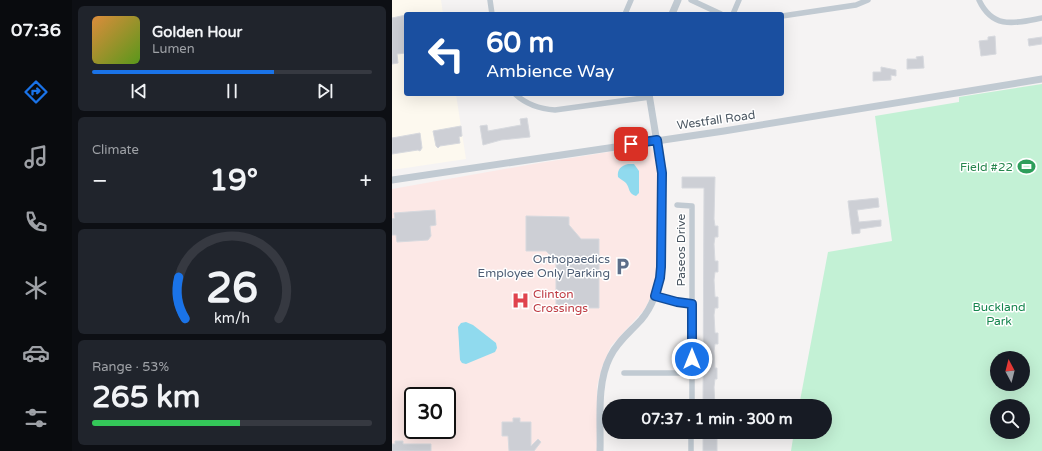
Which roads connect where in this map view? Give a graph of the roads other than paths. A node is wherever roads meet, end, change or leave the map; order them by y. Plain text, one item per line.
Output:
1 (490, 0) edge
2 (631, 0) edge
3 (678, 0) edge
4 (690, 0) edge
5 (739, 0) edge
6 (868, 0) edge
7 (979, 0) edge
8 (492, 12) edge
9 (626, 12) edge
10 (673, 12) edge
11 (717, 12) edge
12 (734, 12) edge
13 (784, 16) edge
14 (1042, 18) edge
15 (1042, 79) edge
16 (518, 96) edge
17 (643, 96) edge
18 (649, 96) edge
19 (657, 140) junction
20 (392, 180) edge
21 (677, 205) dead end
22 (655, 296) junction
23 (692, 304) junction
24 (624, 373) dead end
25 (692, 373) junction
26 (692, 399) edge
27 (691, 439) edge
28 (600, 451) edge
29 (691, 451) edge

1 - 8 street
2 - 9 street
3 - 10 street
4 - 11 street
5 - 12 street
6 - 13 street
7 - 14 street
15 - 19 street, Westfall Road
16 - 17 street
18 - 19 street
19 - 20 street, Westfall Road
19 - 22 street
21 - 23 street, Paseos Drive
22 - 23 street
22 - 28 street
23 - 25 street, Paseos Drive
24 - 25 street
25 - 26 street, Paseos Drive
27 - 29 street

